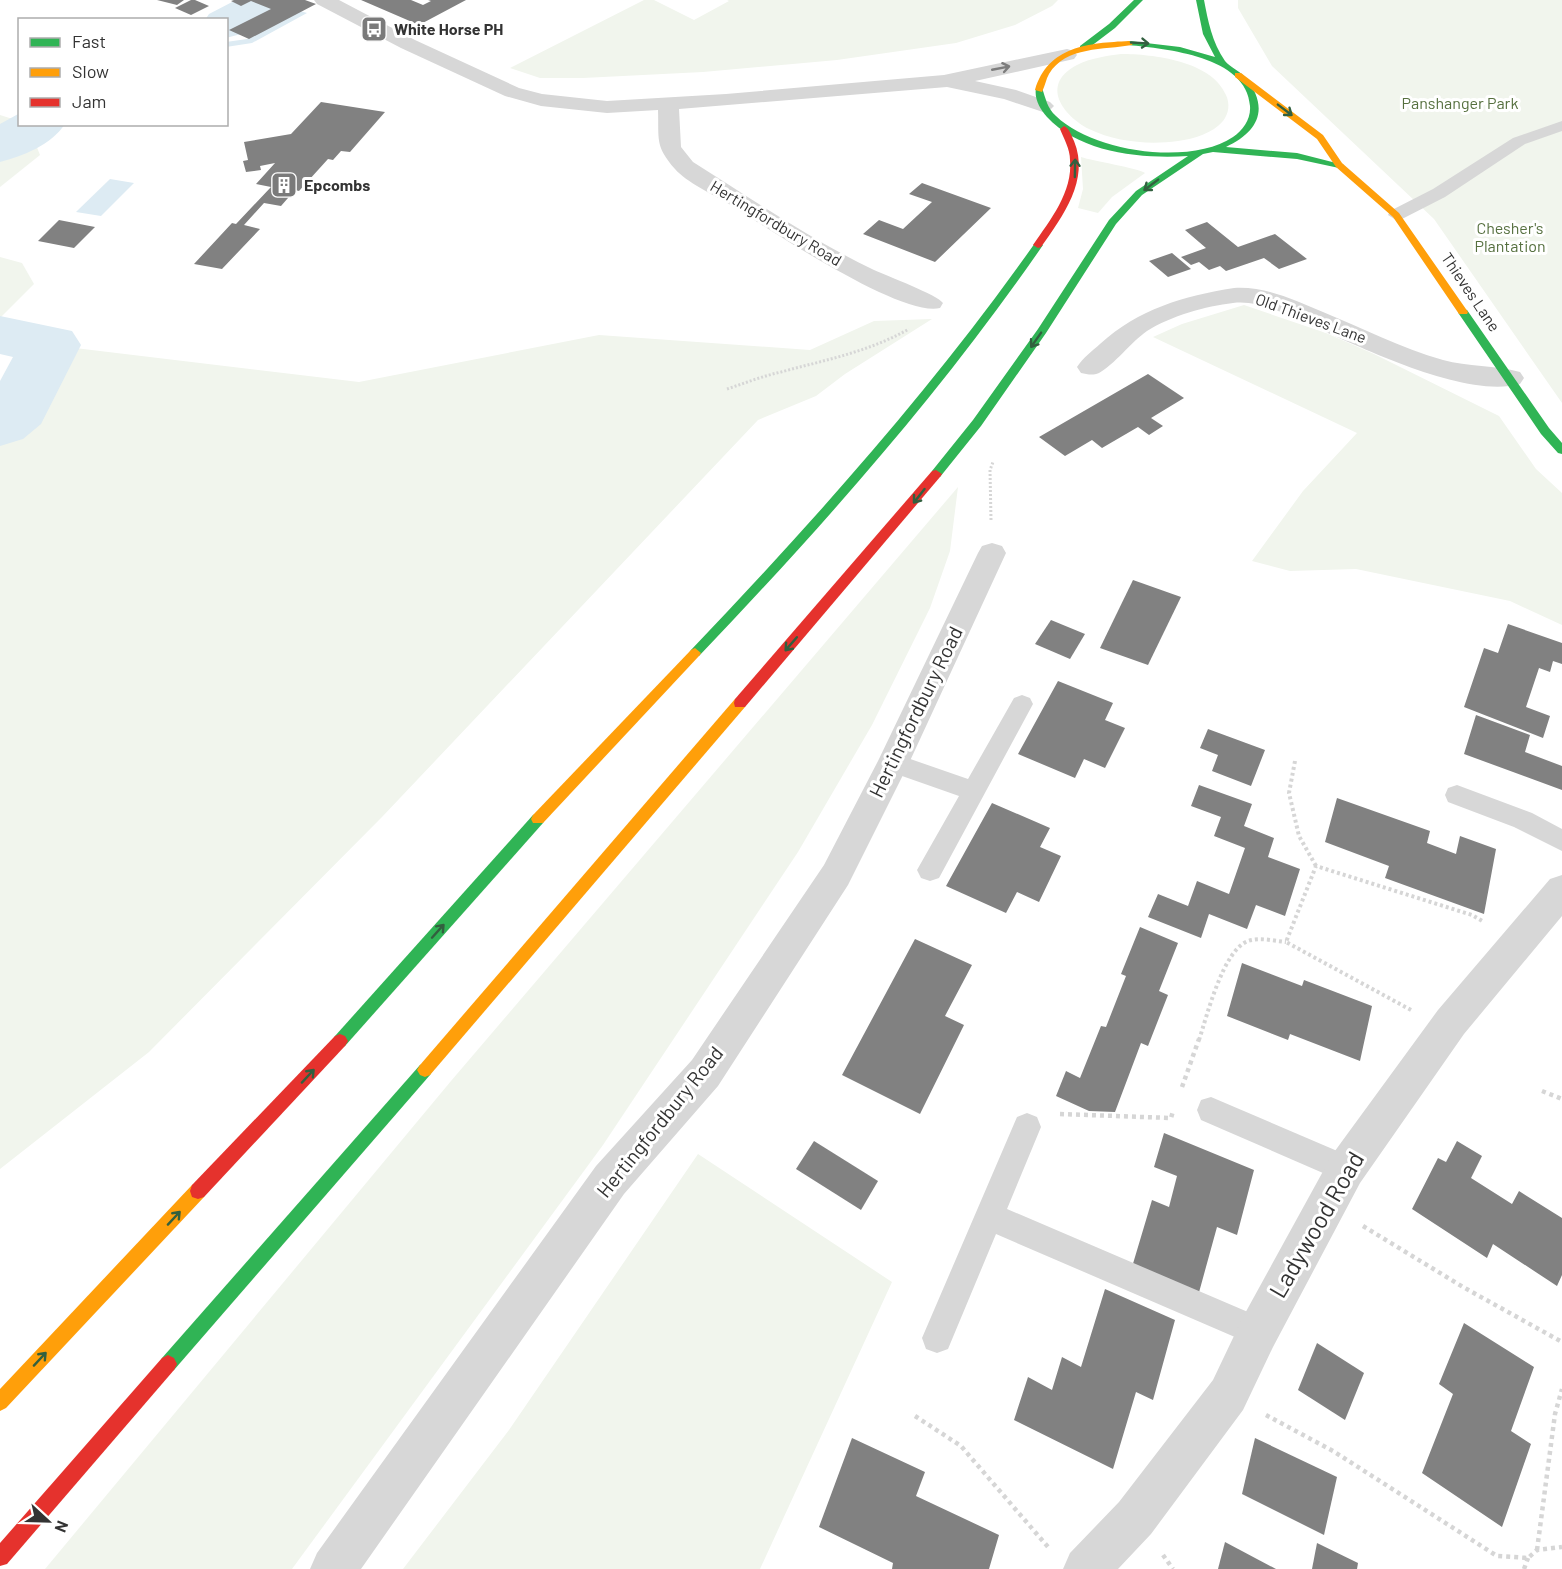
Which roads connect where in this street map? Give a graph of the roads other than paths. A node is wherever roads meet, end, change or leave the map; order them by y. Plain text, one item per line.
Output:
1 (324, 0) edge
2 (1139, 0) edge
3 (1200, 0) edge
4 (1074, 52) junction
5 (1223, 65) junction
6 (1238, 75) junction
7 (944, 81) junction
8 (668, 104) junction
9 (1042, 106) junction
10 (1562, 126) edge
11 (1064, 129) junction
12 (1206, 150) junction
13 (1339, 165) junction
14 (1396, 215) junction
15 (931, 303) road end
16 (1090, 367) dead end
17 (1510, 378) junction
18 (1562, 450) edge
19 (992, 553) road end
20 (1022, 704) dead end
21 (893, 763) junction
22 (974, 791) junction
23 (1457, 795) dead end
24 (1562, 841) edge
25 (930, 870) dead end
26 (1562, 890) edge
27 (1211, 1110) dead end
28 (1027, 1127) road end
29 (1346, 1169) junction
30 (988, 1216) junction
31 (1258, 1332) junction
32 (937, 1338) dead end
33 (0, 1402) edge
34 (0, 1557) edge
35 (1069, 1561) edge
36 (333, 1569) edge

1 - 8 street
2 - 4 main road
3 - 5 main road
4 -> 5 main road
7 -> 4 street
4 - 9 main road
5 - 6 main road, Thieves Lane
6 - 12 main road
6 -> 13 main road, Thieves Lane
7 - 8 street
7 - 9 street
8 - 15 street, Hertingfordbury Road
9 - 11 main road
10 - 14 lane
11 - 12 main road
33 -> 11 main road
12 - 13 main road, Thieves Lane
12 -> 34 main road
13 - 14 main road, Thieves Lane
14 - 17 main road, Thieves Lane
16 - 17 street, Old Thieves Lane
17 - 18 main road, Thieves Lane
19 - 21 street, Hertingfordbury Road
20 - 22 lane
21 - 22 lane
21 - 36 street, Hertingfordbury Road
22 - 25 lane
23 - 24 lane
26 - 29 street, Ladywood Road
27 - 29 lane
28 - 30 lane
29 - 31 street, Ladywood Road
30 - 31 lane
30 - 32 lane
31 - 35 street, Ladywood Road

